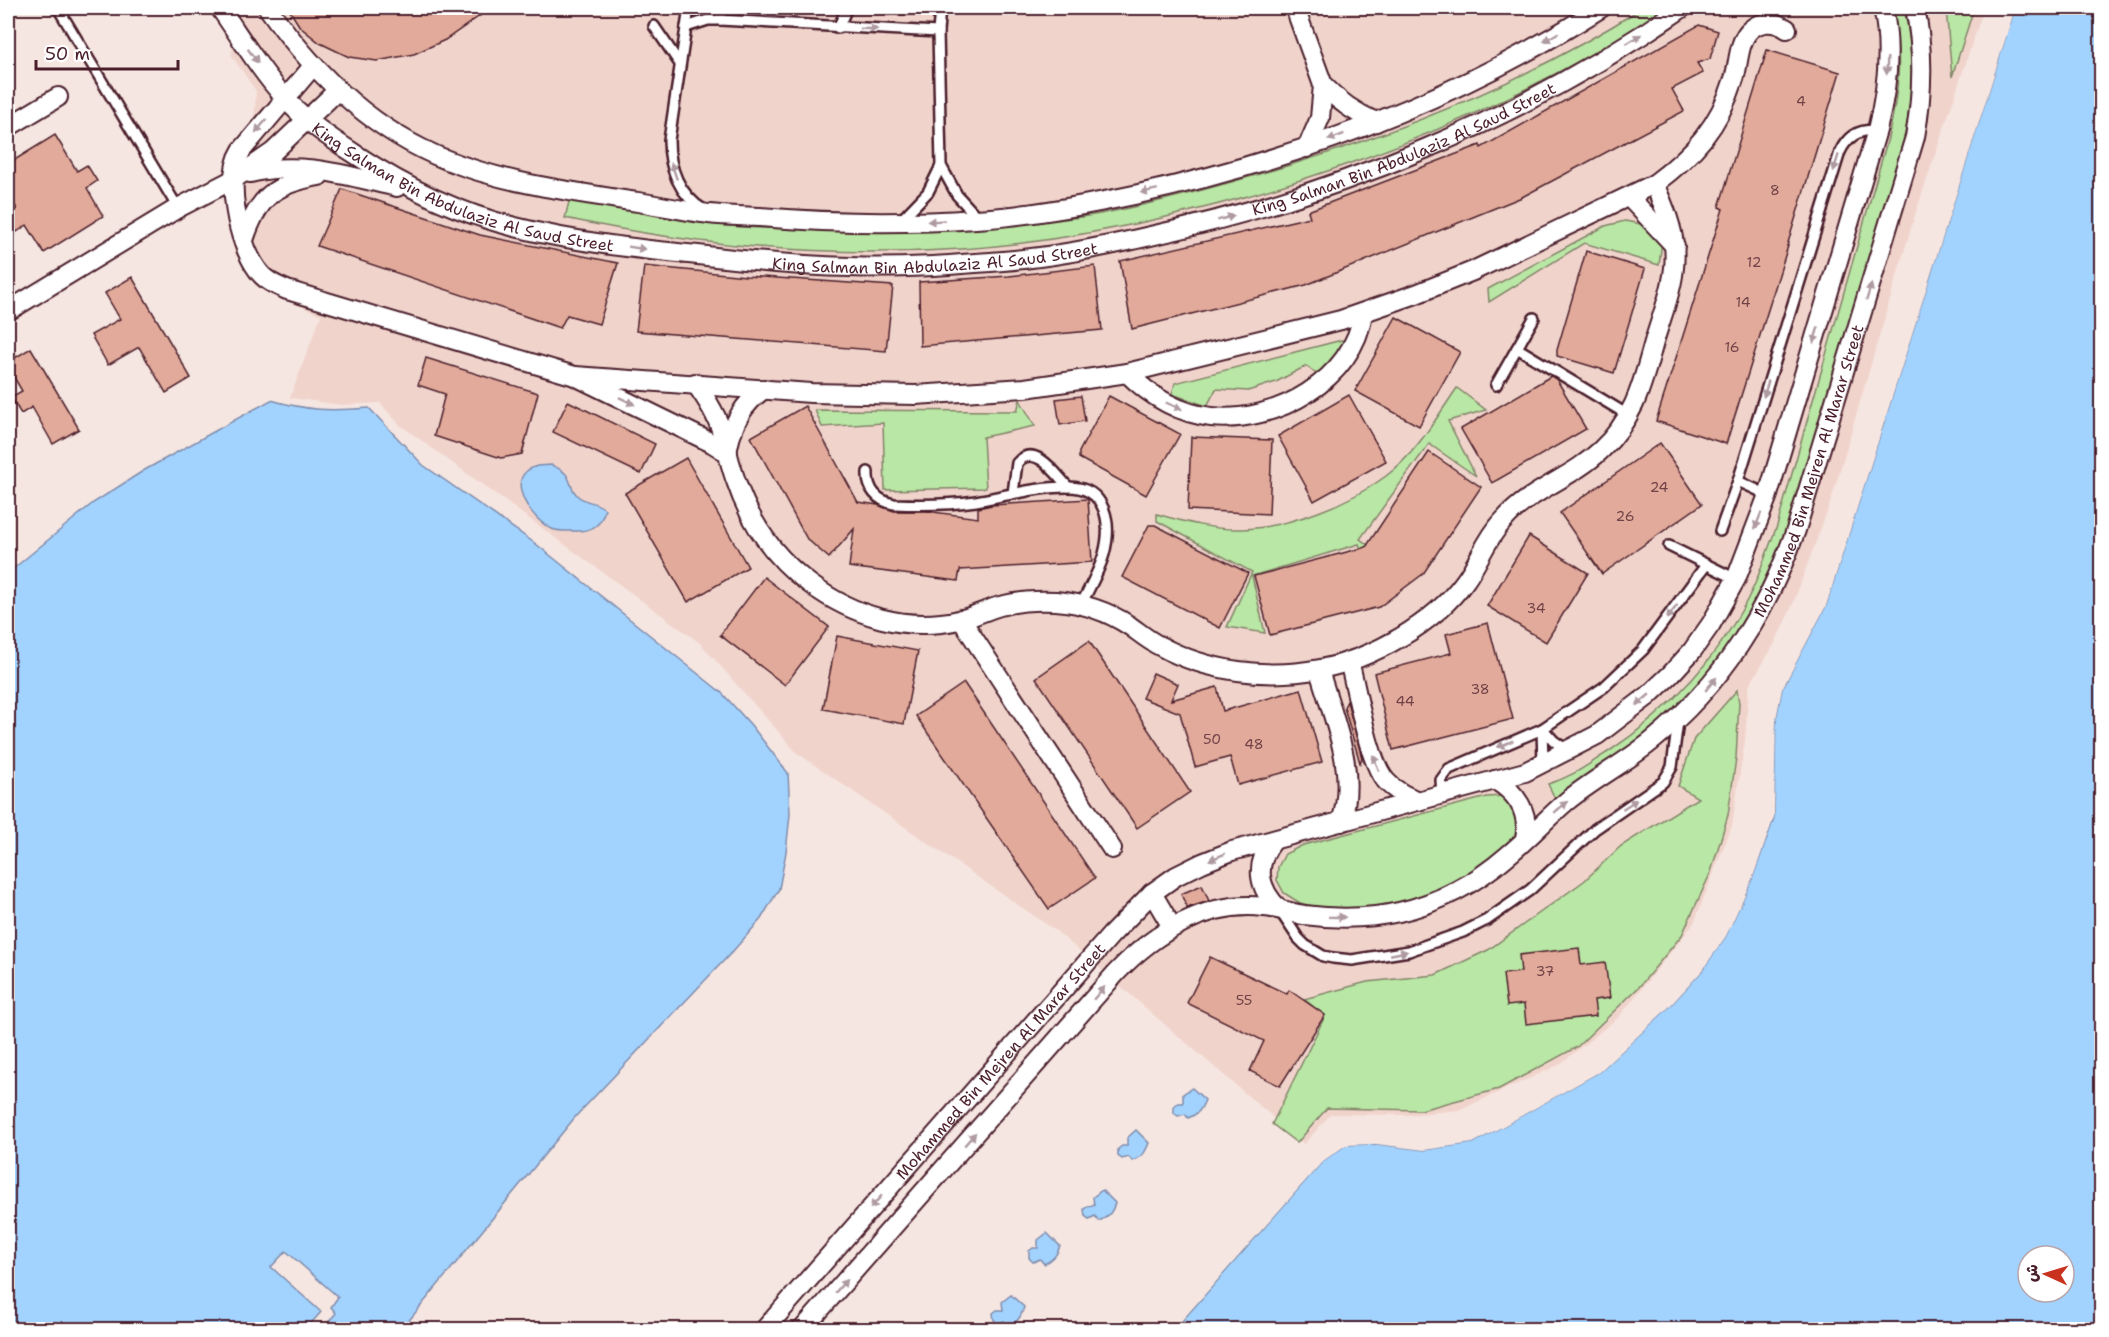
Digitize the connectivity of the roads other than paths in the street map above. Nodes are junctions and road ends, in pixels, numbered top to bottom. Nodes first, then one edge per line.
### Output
1 (58, 8) edge
2 (220, 8) edge
3 (268, 8) edge
4 (689, 8) edge
5 (721, 8) edge
6 (847, 8) edge
7 (889, 8) edge
8 (940, 8) edge
9 (1295, 8) edge
10 (1601, 8) edge
11 (1682, 8) edge
12 (1915, 8) edge
13 (1883, 9) edge
14 (720, 20) junction
15 (654, 26) dead end
16 (686, 27) junction
17 (838, 27) junction
18 (1787, 29) dead end
19 (938, 32) junction
20 (680, 64) junction
21 (313, 66) junction
22 (1323, 85) junction
23 (338, 90) junction
24 (58, 97) dead end
25 (285, 99) junction
26 (307, 120) junction
27 (1376, 122) junction
28 (8, 127) edge
29 (1877, 130) junction
30 (1307, 148) junction
31 (941, 166) junction
32 (336, 173) junction
33 (234, 179) junction
34 (1654, 184) junction
35 (419, 191) junction
36 (1629, 197) junction
37 (178, 208) junction
38 (711, 214) junction
39 (979, 219) junction
40 (898, 223) junction
41 (244, 240) junction
42 (1674, 246) junction
43 (9, 306) edge
44 (1364, 313) junction
45 (1534, 318) dead end
46 (1518, 348) junction
47 (1127, 373) junction
48 (575, 376) junction
49 (695, 383) junction
50 (1496, 385) dead end
51 (764, 389) junction
52 (1628, 415) junction
53 (728, 453) junction
54 (868, 472) dead end
55 (1738, 481) junction
56 (1068, 487) junction
57 (1014, 494) junction
58 (1768, 495) junction
59 (1720, 531) dead end
60 (1669, 546) dead end
61 (1707, 565) junction
62 (1736, 579) junction
63 (1082, 605) junction
64 (962, 619) junction
65 (1349, 661) junction
66 (1319, 670) junction
67 (1678, 718) junction
68 (1542, 729) junction
69 (1568, 751) junction
70 (1543, 763) junction
71 (1495, 780) junction
72 (1442, 794) junction
73 (1418, 801) junction
74 (1341, 822) junction
75 (1525, 839) junction
76 (1273, 840) junction
77 (1112, 849) dead end
78 (1152, 893) junction
79 (1279, 909) junction
80 (1172, 927) junction
81 (764, 1329) edge
82 (802, 1329) edge

1 - 37 lane
2 -> 25 street, King Salman Bin Abdulaziz Al Saud Street
3 - 21 street, King Salman Bin Abdulaziz Al Saud Street
4 - 16 lane
5 - 14 lane
6 - 17 lane
7 - 8 lane
8 - 19 lane
9 - 22 street
10 -> 27 street, King Salman Bin Abdulaziz Al Saud Street
35 -> 11 street, King Salman Bin Abdulaziz Al Saud Street
67 -> 12 street, Mohammed Bin Mejren Al Marar Street
13 -> 29 street, Mohammed Bin Mejren Al Marar Street
14 - 16 lane
14 - 17 lane
15 - 20 lane
16 - 20 lane
17 -> 19 lane
18 - 34 street
19 - 31 lane
38 -> 20 lane
21 - 23 street, King Salman Bin Abdulaziz Al Saud Street
21 - 25 street
22 - 27 street
22 - 30 street
23 - 26 street
23 - 38 street, King Salman Bin Abdulaziz Al Saud Street
24 - 28 street
25 - 26 street, King Salman Bin Abdulaziz Al Saud Street
25 -> 33 street
26 - 33 street
26 - 35 street, King Salman Bin Abdulaziz Al Saud Street
27 -> 30 street, King Salman Bin Abdulaziz Al Saud Street
29 -> 55 lane
29 -> 58 street, Mohammed Bin Mejren Al Marar Street
30 -> 39 street, King Salman Bin Abdulaziz Al Saud Street
31 - 39 lane
31 - 40 lane
32 - 33 street
32 - 35 street
32 - 41 street
33 - 37 street
33 - 41 street
34 - 36 street
34 - 42 street
36 - 42 street
36 - 44 street
37 - 43 street
38 - 40 street, King Salman Bin Abdulaziz Al Saud Street
39 -> 40 street, King Salman Bin Abdulaziz Al Saud Street
41 - 48 street
42 - 52 street
44 - 47 street
47 -> 44 street
45 - 46 lane
46 - 50 lane
46 - 52 lane
47 - 51 street
48 - 49 street
48 -> 53 street
49 - 51 street
49 - 53 street
51 - 53 street
52 - 65 street
53 - 64 street
54 - 57 lane
55 - 58 lane
55 - 59 lane
56 - 57 lane
56 - 57 lane
56 - 63 lane
58 -> 62 street, Mohammed Bin Mejren Al Marar Street
60 - 61 lane
61 - 62 lane
61 -> 68 lane
62 -> 69 street, Mohammed Bin Mejren Al Marar Street
63 - 64 street
63 - 66 street
64 - 77 street
65 - 66 street
73 -> 65 street
66 - 74 street
75 -> 67 street, Mohammed Bin Mejren Al Marar Street
79 -> 67 lane
68 - 69 lane
68 - 70 lane
68 -> 72 lane
69 - 70 street, Mohammed Bin Mejren Al Marar Street
70 - 71 street, Mohammed Bin Mejren Al Marar Street
71 - 72 street, Mohammed Bin Mejren Al Marar Street
71 - 75 street
72 - 73 street, Mohammed Bin Mejren Al Marar Street
73 - 74 street, Mohammed Bin Mejren Al Marar Street
74 - 76 street, Mohammed Bin Mejren Al Marar Street
79 -> 75 street, Mohammed Bin Mejren Al Marar Street
76 -> 78 street, Mohammed Bin Mejren Al Marar Street
76 - 79 street
78 - 80 street
78 -> 81 street, Mohammed Bin Mejren Al Marar Street
79 - 80 street, Mohammed Bin Mejren Al Marar Street
82 -> 80 street, Mohammed Bin Mejren Al Marar Street

